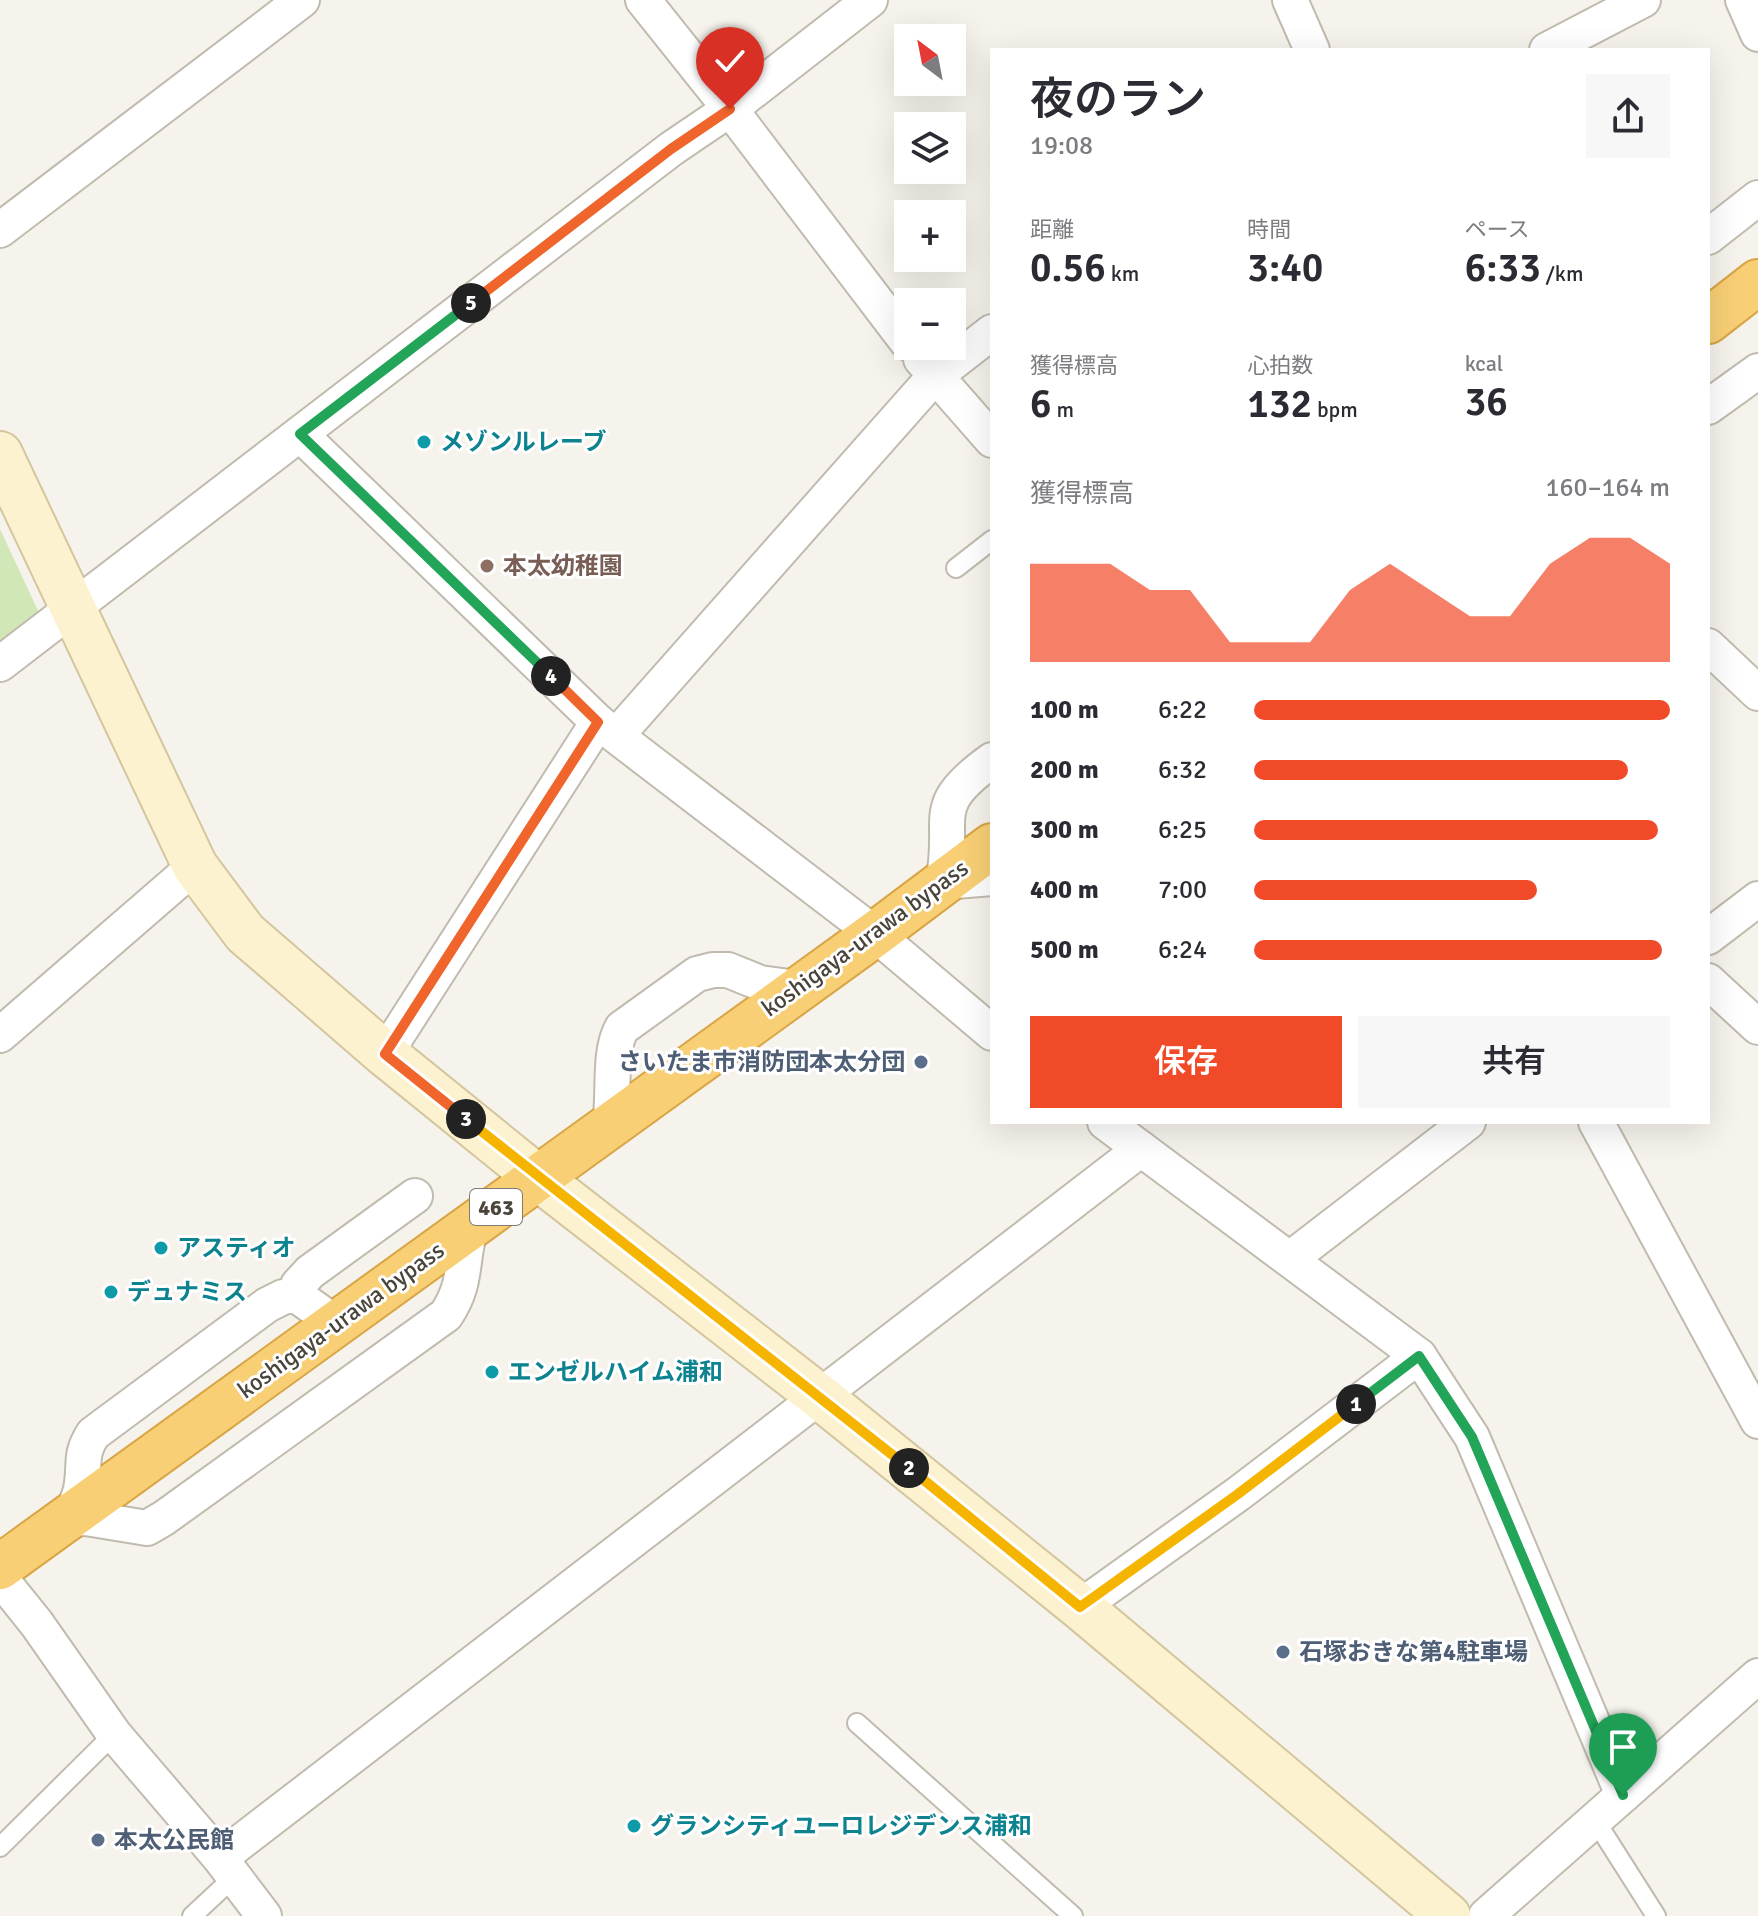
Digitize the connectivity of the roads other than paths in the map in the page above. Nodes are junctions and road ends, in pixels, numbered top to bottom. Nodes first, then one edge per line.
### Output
1 (302, 0) edge
2 (643, 0) edge
3 (870, 0) edge
4 (1290, 0) edge
5 (1643, 0) edge
6 (1743, 0) edge
7 (1758, 34) edge
8 (1311, 48) edge
9 (1551, 48) edge
10 (730, 109) junction
11 (1758, 198) edge
12 (0, 230) edge
13 (1710, 235) edge
14 (1758, 282) edge
15 (1710, 319) edge
16 (894, 324) edge
17 (990, 334) edge
18 (921, 360) edge
19 (1758, 371) edge
20 (934, 377) junction
21 (1710, 406) edge
22 (300, 434) junction
23 (990, 438) edge
24 (0, 454) edge
25 (990, 542) edge
26 (956, 568) dead end
27 (71, 608) junction
28 (1710, 648) edge
29 (0, 664) edge
30 (1758, 693) edge
31 (608, 729) junction
32 (990, 762) edge
33 (990, 847) edge
34 (195, 866) junction
35 (990, 878) edge
36 (943, 882) junction
37 (1758, 899) edge
38 (875, 934) junction
39 (1710, 935) edge
40 (1710, 983) edge
41 (797, 988) junction
42 (1758, 1027) edge
43 (990, 1031) edge
44 (0, 1035) edge
45 (385, 1054) junction
46 (610, 1124) junction
47 (1108, 1124) edge
48 (1465, 1124) edge
49 (1597, 1124) edge
50 (1141, 1149) junction
51 (537, 1177) junction
52 (415, 1196) dead end
53 (471, 1226) junction
54 (1290, 1259) junction
55 (296, 1295) junction
56 (342, 1319) junction
57 (1419, 1356) junction
58 (820, 1397) junction
59 (1758, 1421) edge
60 (68, 1519) junction
61 (0, 1567) edge
62 (0, 1578) edge
63 (1080, 1607) junction
64 (1758, 1676) edge
65 (857, 1723) dead end
66 (114, 1734) junction
67 (1623, 1795) junction
68 (1595, 1820) junction
69 (0, 1847) edge
70 (227, 1868) junction
71 (192, 1916) edge
72 (264, 1916) edge
73 (1073, 1916) edge
74 (1448, 1916) edge
75 (1486, 1916) edge
76 (1656, 1916) edge

1 - 12 street
2 - 10 street
3 - 10 street
4 - 8 street
5 - 9 street
6 - 7 street
10 - 16 street
10 - 22 street
11 - 13 street
14 - 15 highway
17 - 20 street
18 - 20 street
19 - 21 street
20 - 23 street
20 - 31 street
22 - 27 street
22 - 31 street
24 - 27 street
25 - 26 lane
27 - 29 street
27 - 34 street
28 - 30 street
31 - 38 street
31 - 45 street
32 - 36 street
33 - 36 highway, koshigaya-urawa bypass / 463
34 - 44 street
34 - 45 street
35 - 36 street
36 - 38 highway, koshigaya-urawa bypass / 463
37 - 39 street
38 - 41 highway, koshigaya-urawa bypass / 463
38 - 43 street
40 - 42 street
41 - 46 highway, koshigaya-urawa bypass / 463
41 - 46 street
45 - 51 street
46 - 51 highway, koshigaya-urawa bypass / 463
47 - 50 street
48 - 54 street
49 - 59 street
50 - 54 street
50 - 58 street
51 - 53 highway, koshigaya-urawa bypass / 463
51 - 58 street
52 - 55 street
53 - 56 highway, koshigaya-urawa bypass / 463
53 - 60 street
54 - 57 street
55 - 56 street
55 - 60 street
56 - 60 highway, koshigaya-urawa bypass / 463
57 - 63 street
57 - 67 street
58 - 63 street
58 - 70 street
60 - 61 highway, koshigaya-urawa bypass / 463
62 - 66 street
63 - 74 street
64 - 67 street
65 - 73 lane
66 - 69 lane
66 - 70 street
67 - 68 street
68 - 75 street
68 - 76 lane
70 - 71 lane
70 - 72 street

